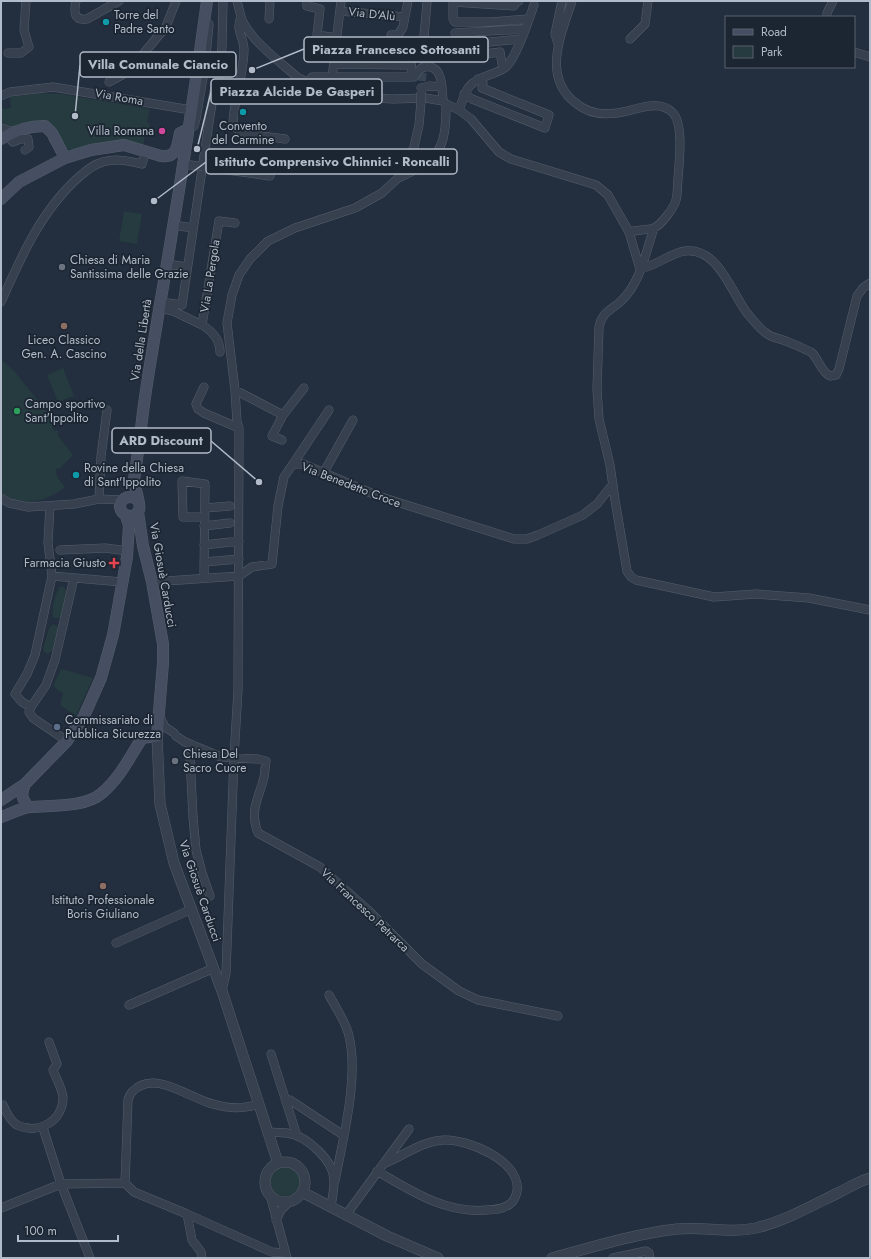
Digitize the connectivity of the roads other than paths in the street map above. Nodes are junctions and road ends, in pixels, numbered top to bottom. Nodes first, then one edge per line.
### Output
1 (26, 1) edge
2 (76, 1) edge
3 (119, 1) edge
4 (170, 1) edge
5 (176, 1) edge
6 (207, 1) edge
7 (223, 1) edge
8 (238, 1) edge
9 (270, 1) edge
10 (307, 1) edge
11 (341, 1) edge
12 (408, 1) edge
13 (453, 1) edge
14 (519, 1) edge
15 (562, 1) edge
16 (572, 1) edge
17 (648, 1) edge
18 (833, 1) edge
19 (427, 2) dead end
20 (534, 5) dead end
21 (340, 11) junction
22 (827, 16) edge
23 (241, 17) junction
24 (405, 18) junction
25 (269, 19) dead end
26 (529, 19) junction
27 (168, 20) junction
28 (525, 29) junction
29 (455, 33) dead end
30 (337, 38) junction
31 (520, 39) junction
32 (630, 39) dead end
33 (558, 44) junction
34 (450, 46) dead end
35 (335, 52) junction
36 (855, 52) edge
37 (8, 53) dead end
38 (141, 56) junction
39 (411, 56) junction
40 (460, 57) dead end
41 (870, 57) edge
42 (334, 64) junction
43 (100, 68) dead end
44 (503, 69) junction
45 (411, 77) junction
46 (321, 78) junction
47 (332, 78) junction
48 (478, 79) junction
49 (109, 82) dead end
50 (442, 87) junction
51 (464, 94) junction
52 (1, 96) edge
53 (444, 103) junction
54 (191, 110) junction
55 (459, 110) junction
56 (190, 127) junction
57 (208, 129) junction
58 (6, 133) edge
59 (285, 139) dead end
60 (24, 150) dead end
61 (146, 151) junction
62 (221, 155) dead end
63 (65, 158) junction
64 (408, 162) junction
65 (183, 164) junction
66 (271, 164) junction
67 (422, 166) junction
68 (204, 167) junction
69 (302, 167) dead end
70 (398, 178) junction
71 (1, 199) edge
72 (235, 223) dead end
73 (173, 225) junction
74 (193, 228) junction
75 (654, 228) junction
76 (630, 232) junction
77 (167, 264) junction
78 (187, 267) junction
79 (640, 269) junction
80 (870, 283) edge
81 (1, 302) edge
82 (160, 305) junction
83 (202, 325) junction
84 (220, 352) dead end
85 (204, 387) dead end
86 (304, 388) dead end
87 (235, 390) junction
88 (107, 410) dead end
89 (329, 410) dead end
90 (283, 415) junction
91 (353, 420) dead end
92 (239, 428) junction
93 (282, 440) dead end
94 (293, 464) junction
95 (324, 472) junction
96 (613, 484) junction
97 (1, 498) edge
98 (102, 499) junction
99 (127, 504) junction
100 (50, 506) junction
101 (230, 506) dead end
102 (205, 513) junction
103 (230, 523) dead end
104 (204, 526) junction
105 (239, 541) junction
106 (204, 545) junction
107 (60, 550) dead end
108 (128, 551) junction
109 (239, 559) junction
110 (204, 562) junction
111 (52, 576) junction
112 (239, 576) junction
113 (74, 578) junction
114 (204, 578) junction
115 (122, 582) junction
116 (152, 582) junction
117 (870, 610) edge
118 (31, 707) junction
119 (158, 714) junction
120 (157, 736) junction
121 (176, 736) junction
122 (142, 738) junction
123 (67, 741) junction
124 (193, 745) junction
125 (234, 757) junction
126 (25, 784) junction
127 (1, 800) edge
128 (29, 807) junction
129 (1, 817) edge
130 (210, 896) dead end
131 (192, 909) junction
132 (116, 944) dead end
133 (214, 968) junction
134 (222, 991) junction
135 (329, 995) dead end
136 (129, 1006) dead end
137 (558, 1016) dead end
138 (49, 1042) dead end
139 (271, 1054) dead end
140 (286, 1102) junction
141 (260, 1104) junction
142 (3, 1105) dead end
143 (43, 1128) junction
144 (409, 1129) dead end
145 (268, 1132) junction
146 (343, 1135) junction
147 (297, 1136) junction
148 (278, 1163) junction
149 (383, 1164) junction
150 (377, 1171) junction
151 (870, 1178) edge
152 (335, 1181) junction
153 (125, 1183) junction
154 (61, 1184) junction
155 (302, 1192) junction
156 (270, 1195) junction
157 (290, 1201) junction
158 (331, 1207) junction
159 (1, 1208) edge
160 (187, 1214) junction
161 (346, 1215) junction
162 (276, 1220) junction
163 (286, 1255) edge
164 (90, 1258) edge
165 (202, 1258) edge
166 (438, 1258) edge
167 (552, 1258) edge
168 (613, 1258) edge
169 (650, 1258) edge

1 - 37 street
2 - 3 street
4 - 27 street
5 - 27 street
6 - 54 main road, Via della Libertà
6 - 56 street
7 - 57 street
8 - 23 street
9 - 25 street
10 - 30 street
11 - 21 street
12 - 24 street
13 - 14 street
13 - 26 street
15 - 33 street
16 - 33 street
17 - 32 street
18 - 22 street
19 - 39 street
20 - 26 street
21 - 24 street, Via D'Alù
21 - 30 street
23 - 46 street
23 - 59 street
24 - 35 street
26 - 28 street
27 - 38 street
28 - 29 street
28 - 31 street
30 - 35 street
31 - 34 street
31 - 44 street
33 - 75 street
35 - 42 street
36 - 41 street
38 - 43 street
38 - 49 street
39 - 42 street
39 - 45 street
40 - 44 street
42 - 47 street
44 - 48 street
45 - 47 street
45 - 50 street
46 - 47 street
46 - 53 street
48 - 51 street
48 - 51 street
50 - 53 street
50 - 64 street, bridge
51 - 55 street
52 - 54 street, Via Roma
53 - 55 street
53 - 67 street
54 - 56 main road, Via della Libertà
55 - 76 street
56 - 57 street
56 - 61 main road
56 - 65 main road, Via della Libertà
57 - 68 street
58 - 60 street
58 - 63 main road
61 - 63 main road
61 - 81 street
62 - 66 street
63 - 71 main road
64 - 67 street
64 - 70 street
65 - 68 street
65 - 73 main road, Via della Libertà
66 - 68 street
66 - 69 street
67 - 70 street
68 - 74 street
70 - 87 street
72 - 83 street, Via La Pergola
73 - 74 street
73 - 77 main road, Via della Libertà
74 - 78 street
75 - 76 street
75 - 79 street
76 - 79 street
77 - 78 street
77 - 82 main road, Via della Libertà
78 - 82 street
79 - 80 street
79 - 96 street
82 - 83 street, Via La Pergola
82 - 99 main road, Via della Libertà
83 - 84 street
85 - 92 street
86 - 90 street
87 - 90 street
87 - 92 street
88 - 98 street
89 - 94 street
90 - 93 street
91 - 95 street
92 - 105 street
94 - 95 street, Via Benedetto Croce
94 - 112 street, Via Benedetto Croce
95 - 96 street, Via Benedetto Croce
96 - 117 street
97 - 100 street
98 - 99 street
98 - 100 street
99 - 108 main road, Via della Libertà
99 - 116 main road, Via Giosuè Carducci
100 - 111 street
101 - 102 street
102 - 102 street
102 - 104 street
103 - 104 street
104 - 106 street
105 - 106 street
105 - 109 street
106 - 110 street
107 - 108 street
108 - 115 main road, Via della Libertà
109 - 110 street
109 - 112 street
110 - 114 street
111 - 113 street
111 - 118 street
112 - 114 street, Via Benedetto Croce
112 - 125 street
113 - 115 street
113 - 118 street
114 - 116 street, Via Benedetto Croce
115 - 123 main road, Via della Libertà
116 - 119 main road, Via Giosuè Carducci
118 - 123 street
119 - 120 main road, Via Giosuè Carducci
119 - 121 street
119 - 122 main road
120 - 121 street, Via Francesco Petrarca
120 - 122 main road
120 - 131 street, Via Giosuè Carducci
121 - 124 street, Via Francesco Petrarca
122 - 128 main road
123 - 126 main road, Via della Libertà
124 - 125 street, Via Francesco Petrarca
124 - 130 street
125 - 134 street
125 - 137 street, Via Francesco Petrarca
126 - 127 main road, Via della Libertà
126 - 128 main road
128 - 129 main road
131 - 132 street
131 - 133 street, Via Giosuè Carducci
133 - 134 street, Via Giosuè Carducci
133 - 136 street
134 - 141 street, Via Giosuè Carducci
135 - 146 street
138 - 143 street
139 - 140 street
140 - 146 street
140 - 147 street
141 - 145 street
141 - 153 street
142 - 143 street
143 - 154 street
144 - 149 street
145 - 147 street
145 - 148 street
146 - 152 street
147 - 152 street
148 - 155 street
148 - 156 street
149 - 150 street
149 - 150 street
150 - 161 street
151 - 167 street
152 - 158 street
153 - 154 street
153 - 160 street
154 - 159 street
154 - 164 street
155 - 157 street
155 - 158 street
156 - 157 street
156 - 162 street
157 - 162 street
158 - 161 street
160 - 163 street
160 - 165 street
161 - 166 street
162 - 163 street
168 - 169 street

